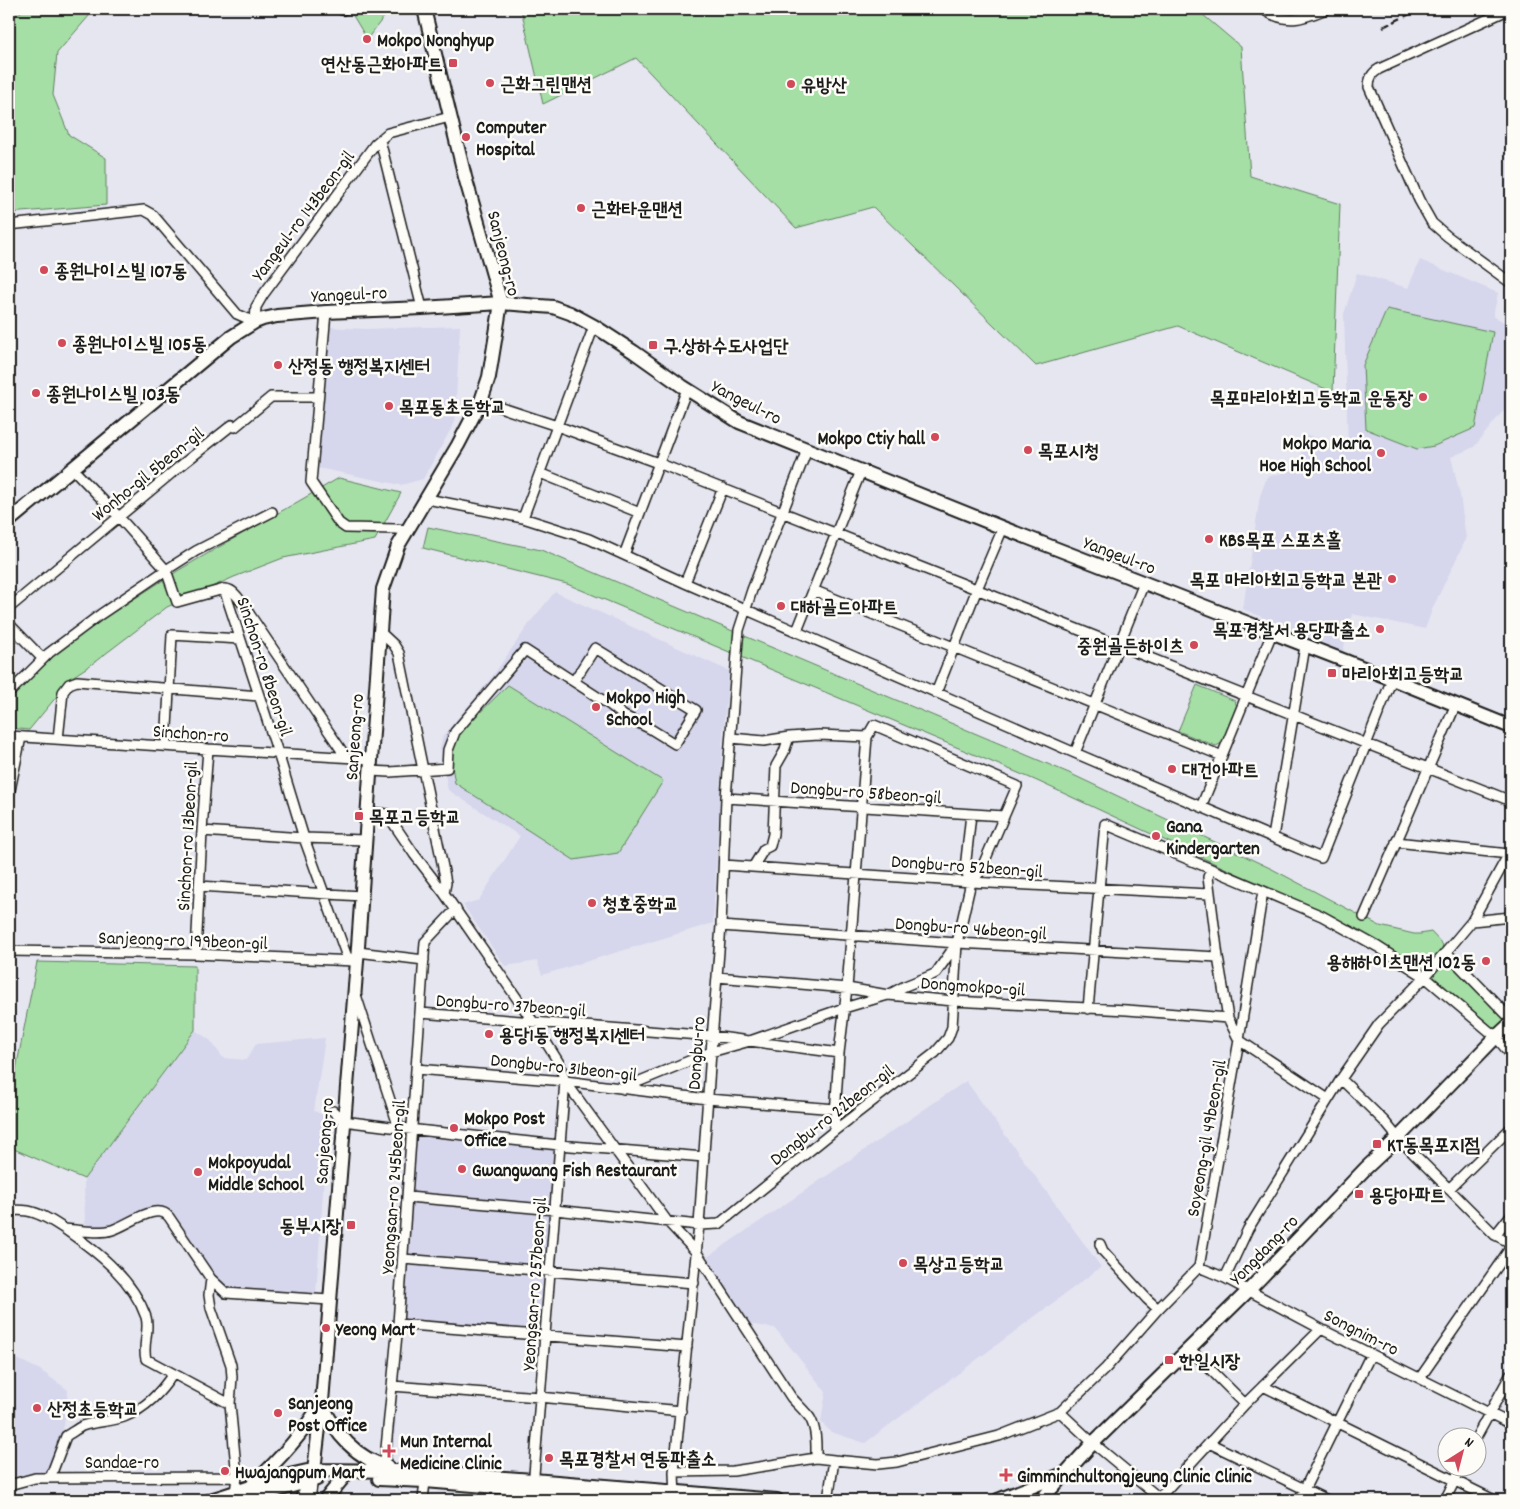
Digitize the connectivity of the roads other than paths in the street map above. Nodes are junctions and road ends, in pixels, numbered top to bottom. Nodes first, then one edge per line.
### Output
1 (424, 9) edge
2 (1263, 9) edge
3 (1326, 9) edge
4 (1510, 9) edge
5 (450, 117) junction
6 (380, 140) junction
7 (9, 225) edge
8 (1511, 283) edge
9 (501, 303) junction
10 (422, 308) junction
11 (326, 312) junction
12 (255, 322) junction
13 (594, 326) junction
14 (687, 389) junction
15 (318, 398) junction
16 (481, 402) junction
17 (557, 426) junction
18 (807, 450) junction
19 (658, 463) junction
20 (72, 468) junction
21 (860, 471) junction
22 (540, 473) junction
23 (723, 488) junction
24 (426, 499) junction
25 (272, 512) dead end
26 (781, 512) junction
27 (640, 513) junction
28 (118, 517) junction
29 (523, 518) junction
30 (9, 521) edge
31 (1003, 528) junction
32 (407, 530) junction
33 (836, 533) junction
34 (624, 555) junction
35 (166, 570) junction
36 (686, 583) junction
37 (1144, 583) junction
38 (224, 589) junction
39 (978, 589) junction
40 (813, 590) junction
41 (9, 608) edge
42 (745, 609) junction
43 (9, 624) edge
44 (379, 631) junction
45 (797, 631) junction
46 (1272, 633) junction
47 (240, 639) junction
48 (1118, 645) junction
49 (1305, 646) junction
50 (955, 647) junction
51 (43, 659) junction
52 (1392, 679) junction
53 (574, 681) junction
54 (169, 688) junction
55 (9, 693) edge
56 (936, 693) junction
57 (259, 696) junction
58 (1246, 696) junction
59 (1094, 704) junction
60 (1456, 704) junction
61 (1294, 715) junction
62 (1511, 727) edge
63 (9, 736) edge
64 (21, 736) junction
65 (789, 737) junction
66 (867, 737) junction
67 (58, 738) junction
68 (731, 738) junction
69 (1366, 743) junction
70 (166, 746) junction
71 (208, 749) junction
72 (278, 753) junction
73 (1075, 753) junction
74 (1222, 756) junction
75 (346, 757) junction
76 (370, 765) junction
77 (1428, 768) junction
78 (423, 770) junction
79 (9, 795) edge
80 (726, 798) junction
81 (774, 801) junction
82 (1511, 801) edge
83 (862, 806) junction
84 (1201, 807) junction
85 (367, 812) junction
86 (971, 814) junction
87 (1004, 816) junction
88 (202, 831) junction
89 (1272, 837) junction
90 (304, 838) junction
91 (365, 840) junction
92 (1396, 842) junction
93 (1510, 852) edge
94 (724, 866) junction
95 (753, 867) junction
96 (1211, 869) junction
97 (857, 874) junction
98 (971, 882) junction
99 (199, 886) junction
100 (1100, 889) junction
101 (1263, 891) junction
102 (444, 893) junction
103 (323, 894) junction
104 (1209, 894) junction
105 (361, 896) junction
106 (456, 909) junction
107 (1364, 917) dead end
108 (1511, 917) edge
109 (1472, 921) junction
110 (721, 926) junction
111 (852, 935) junction
112 (957, 943) junction
113 (9, 951) edge
114 (1094, 951) junction
115 (1446, 952) junction
116 (196, 954) junction
117 (357, 957) junction
118 (1218, 957) junction
119 (424, 960) junction
120 (717, 977) junction
121 (1425, 977) junction
122 (848, 988) junction
123 (355, 989) junction
124 (888, 996) junction
125 (954, 1001) junction
126 (844, 1008) junction
127 (1088, 1009) junction
128 (420, 1013) junction
129 (1228, 1018) junction
130 (1511, 1019) edge
131 (534, 1023) junction
132 (1511, 1023) edge
133 (712, 1036) junction
134 (1496, 1037) junction
135 (1239, 1040) junction
136 (750, 1041) junction
137 (711, 1052) junction
138 (839, 1053) junction
139 (1511, 1055) edge
140 (416, 1069) junction
141 (1341, 1079) junction
142 (565, 1081) junction
143 (623, 1089) junction
144 (708, 1099) junction
145 (1328, 1099) junction
146 (836, 1109) junction
147 (333, 1111) dead end
148 (343, 1121) junction
149 (398, 1128) junction
150 (1511, 1128) edge
151 (413, 1129) junction
152 (834, 1131) junction
153 (1398, 1138) junction
154 (559, 1145) junction
155 (616, 1150) junction
156 (704, 1157) junction
157 (1449, 1189) junction
158 (408, 1197) junction
159 (555, 1210) junction
160 (9, 1211) edge
161 (1511, 1215) edge
162 (667, 1221) junction
163 (699, 1225) junction
164 (64, 1229) junction
165 (1495, 1235) junction
166 (1511, 1243) edge
167 (1100, 1244) dead end
168 (1511, 1247) edge
169 (697, 1253) junction
170 (403, 1259) junction
171 (1199, 1267) junction
172 (550, 1270) junction
173 (1225, 1278) junction
174 (211, 1279) junction
175 (694, 1283) junction
176 (1248, 1291) junction
177 (329, 1300) junction
178 (1158, 1309) junction
179 (398, 1324) junction
180 (1321, 1329) junction
181 (545, 1336) junction
182 (687, 1347) junction
183 (1190, 1349) junction
184 (1371, 1354) junction
185 (173, 1374) junction
186 (1511, 1374) edge
187 (1420, 1378) junction
188 (392, 1386) junction
189 (1263, 1386) junction
190 (540, 1397) junction
191 (322, 1402) junction
192 (230, 1404) junction
193 (1245, 1404) junction
194 (681, 1411) junction
195 (1060, 1412) junction
196 (1489, 1412) junction
197 (1337, 1422) junction
198 (1511, 1424) edge
199 (1482, 1426) edge
200 (1093, 1443) junction
201 (1209, 1443) junction
202 (816, 1458) junction
203 (834, 1460) junction
204 (383, 1472) junction
205 (674, 1472) junction
206 (1066, 1473) junction
207 (314, 1475) junction
208 (1457, 1476) edge
209 (237, 1477) junction
210 (344, 1477) junction
211 (50, 1478) junction
212 (425, 1481) junction
213 (1455, 1481) junction
214 (9, 1485) edge
215 (249, 1487) junction
216 (1304, 1489) junction
217 (532, 1490) edge
218 (239, 1496) edge
219 (674, 1496) edge
220 (1047, 1497) edge
221 (1160, 1499) edge
222 (210, 1500) edge
223 (301, 1500) edge
224 (310, 1500) edge
225 (325, 1500) edge
226 (423, 1500) edge
227 (660, 1500) edge
228 (777, 1500) edge
229 (828, 1500) edge
230 (998, 1500) edge
231 (1299, 1500) edge
232 (1327, 1500) edge
233 (1445, 1500) edge
234 (1494, 1500) edge

1 - 5 street, Sanjeong-ro
2 - 3 street
4 - 8 street
5 - 6 street, Yangeul-ro 143beon-gil
5 - 9 street, Sanjeong-ro
6 - 10 street
6 - 12 street, Yangeul-ro 143beon-gil
7 - 12 street
9 - 10 street, Yangeul-ro
9 - 13 street, Yangeul-ro
9 - 16 street, Sanjeong-ro
10 - 11 street, Yangeul-ro
11 - 12 street, Yangeul-ro
11 - 15 street
12 - 20 street, Yangeul-ro
13 - 14 street, Yangeul-ro
13 - 17 street
14 - 18 street, Yangeul-ro
14 - 19 street
15 - 28 street, Wonho-gil 5beon-gil
15 - 32 street
16 - 17 street
16 - 24 street, Sanjeong-ro
17 - 19 street
17 - 22 street
18 - 21 street, Yangeul-ro
18 - 26 street, Dongbu-ro
19 - 23 street
19 - 27 street
20 - 28 street
20 - 30 street, Yangeul-ro
21 - 31 street, Yangeul-ro
21 - 33 street
22 - 27 street
22 - 29 street
23 - 26 street
23 - 36 street
24 - 29 street
24 - 32 street, Sanjeong-ro
25 - 35 street
26 - 33 street
26 - 42 street, Dongbu-ro
27 - 34 street
28 - 35 street
28 - 41 street, Wonho-gil 5beon-gil
29 - 34 street
31 - 37 street, Yangeul-ro
31 - 39 street
32 - 44 street, Sanjeong-ro
33 - 39 street
33 - 40 street
34 - 36 street
35 - 38 street
35 - 51 street
36 - 42 street
37 - 46 street, Yangeul-ro
37 - 48 street
38 - 47 street, Sinchon-ro 8beon-gil
38 - 75 street
39 - 48 street
39 - 50 street
40 - 45 street
40 - 50 street
42 - 45 street
42 - 68 street, Dongbu-ro
43 - 51 street
44 - 76 street, Sanjeong-ro
44 - 78 street
45 - 56 street
46 - 49 street, Yangeul-ro
46 - 58 street
47 - 54 street
47 - 57 street, Sinchon-ro 8beon-gil
48 - 58 street
48 - 59 street
49 - 52 street, Yangeul-ro
49 - 61 street
50 - 56 street
50 - 59 street
51 - 55 street
52 - 60 street, Yangeul-ro
52 - 69 street
53 - 53 street
53 - 78 street, Sinchon-ro
54 - 57 street
54 - 67 street
54 - 70 street
56 - 73 street
57 - 72 street, Sinchon-ro 8beon-gil
58 - 61 street
58 - 74 street
59 - 73 street
59 - 74 street
60 - 62 street, Yangeul-ro
60 - 77 street
61 - 69 street
61 - 89 street
63 - 64 street, Sinchon-ro
64 - 67 street, Sinchon-ro
64 - 79 street
65 - 66 street
65 - 68 street
65 - 81 street
66 - 83 street
66 - 87 street
67 - 70 street, Sinchon-ro
68 - 80 street, Dongbu-ro
69 - 77 street
69 - 89 street
70 - 71 street, Sinchon-ro
71 - 72 street, Sinchon-ro
71 - 88 street, Sinchon-ro 13beon-gil
72 - 75 street, Sinchon-ro
72 - 90 street, Sinchon-ro 8beon-gil
73 - 84 street
74 - 84 street
75 - 76 street, Sinchon-ro
76 - 78 street, Sinchon-ro
76 - 85 street, Sanjeong-ro
77 - 82 street
77 - 92 street
78 - 102 street
80 - 81 street, Dongbu-ro 58beon-gil
80 - 94 street, Dongbu-ro
81 - 83 street, Dongbu-ro 58beon-gil
81 - 95 street
83 - 86 street, Dongbu-ro 58beon-gil
83 - 97 street
84 - 89 street
85 - 91 street, Sanjeong-ro
85 - 102 street
86 - 87 street, Dongbu-ro 58beon-gil
86 - 98 street
87 - 98 street
88 - 90 street
88 - 99 street, Sinchon-ro 13beon-gil
90 - 91 street
90 - 103 street, Sinchon-ro 8beon-gil
91 - 105 street, Sanjeong-ro
92 - 93 street
92 - 107 street
93 - 109 street
94 - 95 street, Dongbu-ro 52beon-gil
94 - 110 street, Dongbu-ro
95 - 97 street, Dongbu-ro 52beon-gil
96 - 100 street
96 - 101 street
96 - 104 street, Soyeong-gil 49beon-gil
97 - 98 street, Dongbu-ro 52beon-gil
97 - 111 street
98 - 100 street, Dongbu-ro 52beon-gil
98 - 112 street
99 - 103 street
99 - 116 street, Sinchon-ro 13beon-gil
100 - 104 street, Dongbu-ro 52beon-gil
100 - 114 street
101 - 121 street
101 - 135 street
102 - 106 street
103 - 105 street
103 - 117 street, Sinchon-ro 8beon-gil
104 - 118 street, Soyeong-gil 49beon-gil
105 - 117 street, Sanjeong-ro
106 - 119 street, Yeongsan-ro 245beon-gil
106 - 131 street
108 - 109 street
109 - 115 street
110 - 111 street, Dongbu-ro 46beon-gil
110 - 120 street, Dongbu-ro
111 - 112 street, Dongbu-ro 46beon-gil
111 - 122 street
112 - 114 street, Dongbu-ro 46beon-gil
112 - 124 street
112 - 125 street, Dongbu-ro 22beon-gil
113 - 116 street, Sanjeong-ro 199beon-gil
114 - 118 street, Dongbu-ro 46beon-gil
114 - 127 street
115 - 121 street
115 - 130 street
116 - 117 street, Sanjeong-ro 199beon-gil
117 - 119 street, Sanjeong-ro 199beon-gil
117 - 123 street, Sanjeong-ro
118 - 129 street, Soyeong-gil 49beon-gil
119 - 128 street, Yeongsan-ro 245beon-gil
120 - 122 street, Dongmokpo-gil
120 - 133 street, Dongbu-ro
121 - 134 street
121 - 141 street
122 - 124 street, Dongmokpo-gil
122 - 126 street
123 - 148 street, Sanjeong-ro
123 - 149 street
124 - 125 street, Dongmokpo-gil
124 - 126 street
125 - 127 street, Dongmokpo-gil
125 - 152 street, Dongbu-ro 22beon-gil
126 - 136 street
126 - 138 street
127 - 129 street, Dongmokpo-gil
128 - 131 street, Dongbu-ro 37beon-gil
128 - 140 street, Yeongsan-ro 245beon-gil
129 - 135 street, Soyeong-gil 49beon-gil
131 - 133 street, Dongbu-ro 37beon-gil
131 - 142 street
132 - 134 street, Yongdang-ro
133 - 136 street, Dongbu-ro 37beon-gil
133 - 137 street, Dongbu-ro
134 - 139 street
134 - 153 street, Yongdang-ro
135 - 145 street
135 - 171 street, Soyeong-gil 49beon-gil
136 - 137 street
136 - 138 street, Dongbu-ro 37beon-gil
137 - 143 street
137 - 144 street, Dongbu-ro
138 - 146 street
140 - 142 street, Dongbu-ro 31beon-gil
140 - 151 street, Yeongsan-ro 245beon-gil
141 - 145 street
141 - 153 street
142 - 143 street, Dongbu-ro 31beon-gil
142 - 154 street, Yeongsan-ro 257beon-gil
142 - 155 street
143 - 144 street, Dongbu-ro 31beon-gil
144 - 146 street, Dongbu-ro 31beon-gil
144 - 156 street, Dongbu-ro
145 - 173 street
146 - 152 street
147 - 148 street
148 - 149 street
148 - 177 street, Sanjeong-ro
149 - 151 street
150 - 157 street
151 - 154 street
151 - 158 street, Yeongsan-ro 245beon-gil
152 - 163 street, Dongbu-ro 22beon-gil
153 - 157 street
153 - 176 street, Yongdang-ro
154 - 155 street
154 - 159 street, Yeongsan-ro 257beon-gil
155 - 156 street
155 - 162 street
156 - 163 street, Dongbu-ro
157 - 165 street
158 - 159 street, Dongbu-ro 22beon-gil
158 - 170 street, Yeongsan-ro 245beon-gil
159 - 162 street, Dongbu-ro 22beon-gil
159 - 172 street, Yeongsan-ro 257beon-gil
160 - 164 street
161 - 165 street
162 - 163 street, Dongbu-ro 22beon-gil
162 - 169 street
163 - 169 street, Dongbu-ro
164 - 174 street
164 - 185 street
165 - 166 street
167 - 178 street
168 - 187 street
169 - 175 street, Dongbu-ro
169 - 202 street
170 - 172 street
170 - 179 street, Yeongsan-ro 245beon-gil
171 - 173 street, Songnim-ro
171 - 178 street
172 - 175 street
172 - 181 street, Yeongsan-ro 257beon-gil
173 - 176 street, Songnim-ro
174 - 177 street
174 - 192 street
175 - 182 street, Dongbu-ro
176 - 180 street, Songnim-ro
176 - 183 street, Yongdang-ro
177 - 191 street, Sanjeong-ro
178 - 195 street
179 - 181 street
179 - 188 street, Yeongsan-ro 245beon-gil
180 - 184 street, Songnim-ro
180 - 189 street
181 - 182 street
181 - 190 street, Yeongsan-ro 257beon-gil
182 - 194 street, Dongbu-ro
183 - 193 street
183 - 200 street, Yongdang-ro
184 - 187 street, Songnim-ro
184 - 197 street
185 - 192 street
185 - 211 street
186 - 196 street
187 - 196 street, Songnim-ro
188 - 190 street
188 - 204 street, Yeongsan-ro 245beon-gil
189 - 193 street
189 - 197 street
190 - 194 street
190 - 217 street, Yeongsan-ro 257beon-gil
191 - 204 street
191 - 207 street, Sanjeong-ro
191 - 215 street
192 - 209 street
193 - 201 street
194 - 205 street, Dongbu-ro
195 - 200 street
195 - 203 street
196 - 198 street, Songnim-ro
196 - 199 street
197 - 213 street
197 - 216 street
200 - 206 street, Yongdang-ro
200 - 221 street
201 - 216 street
201 - 221 street
202 - 203 street
202 - 205 street
203 - 229 street
204 - 207 street
204 - 210 street
204 - 212 street
204 - 217 street
205 - 219 street, Dongbu-ro
206 - 220 street, Yongdang-ro
206 - 230 street
207 - 210 street
207 - 215 street
207 - 218 street
207 - 223 street, Sanjeong-ro
207 - 224 street
208 - 213 street
209 - 211 street, Sandae-ro
209 - 218 street
210 - 225 street
211 - 214 street, Sandae-ro
212 - 217 street
212 - 226 street
213 - 233 street
213 - 234 street
215 - 218 street
216 - 231 street
216 - 232 street
217 - 219 street
217 - 227 street
218 - 222 street
219 - 228 street

